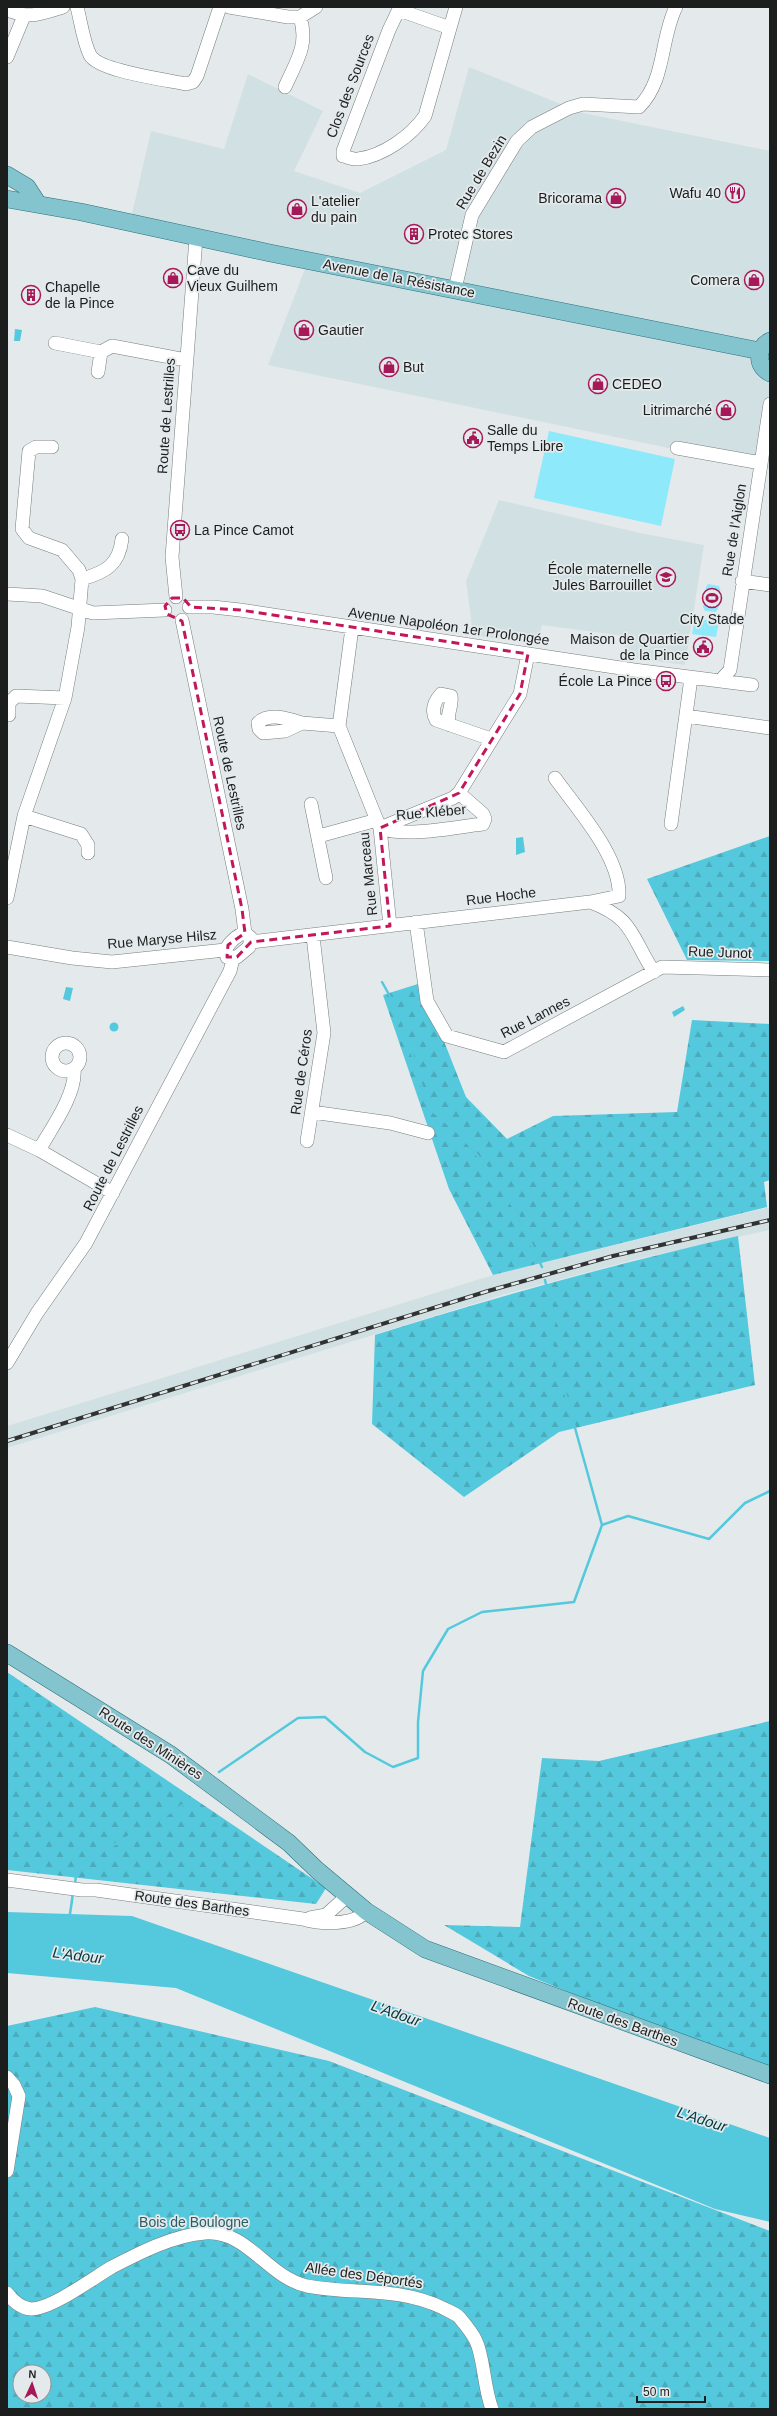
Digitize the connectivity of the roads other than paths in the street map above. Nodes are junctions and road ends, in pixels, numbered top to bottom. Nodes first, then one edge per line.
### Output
1 (63, 7) edge
2 (77, 7) edge
3 (220, 7) edge
4 (229, 7) edge
5 (316, 7) edge
6 (456, 7) edge
7 (676, 7) edge
8 (400, 8) edge
9 (7, 10) edge
10 (24, 16) junction
11 (300, 17) junction
12 (450, 28) junction
13 (7, 57) edge
14 (285, 87) dead end
15 (7, 175) edge
16 (7, 199) edge
17 (38, 204) junction
18 (196, 238) junction
19 (455, 289) junction
20 (55, 343) dead end
21 (765, 346) edge
22 (101, 352) junction
23 (186, 360) junction
24 (98, 372) dead end
25 (770, 373) edge
26 (770, 404) edge
27 (52, 447) dead end
28 (677, 448) dead end
29 (761, 463) junction
30 (122, 539) dead end
31 (82, 580) junction
32 (742, 580) junction
33 (770, 585) edge
34 (7, 594) edge
35 (176, 596) junction
36 (189, 607) junction
37 (80, 610) junction
38 (165, 610) junction
39 (182, 620) junction
40 (352, 628) junction
41 (528, 654) junction
42 (691, 678) junction
43 (720, 681) junction
44 (752, 685) dead end
45 (65, 698) junction
46 (9, 715) dead end
47 (686, 716) junction
48 (302, 723) dead end
49 (450, 725) dead end
50 (339, 726) junction
51 (770, 728) edge
52 (491, 739) junction
53 (555, 778) dead end
54 (459, 793) junction
55 (311, 804) dead end
56 (24, 816) junction
57 (378, 824) junction
58 (671, 824) dead end
59 (319, 836) junction
60 (88, 853) dead end
61 (326, 878) dead end
62 (7, 898) edge
63 (590, 902) junction
64 (416, 922) junction
65 (390, 926) junction
66 (313, 936) junction
67 (248, 938) junction
68 (7, 947) edge
69 (229, 954) junction
70 (669, 966) joint
71 (770, 970) edge
72 (654, 972) junction
73 (74, 1069) dead end
74 (312, 1112) junction
75 (428, 1133) dead end
76 (7, 1135) edge
77 (307, 1141) dead end
78 (39, 1150) junction
79 (113, 1193) junction
80 (7, 1363) edge
81 (7, 1653) edge
82 (289, 1843) junction
83 (7, 1880) edge
84 (347, 1896) junction
85 (368, 1906) junction
86 (303, 1919) junction
87 (475, 1967) junction
88 (770, 2075) edge
89 (7, 2077) edge
90 (7, 2170) edge
91 (7, 2293) edge
92 (492, 2409) edge

1 - 10 street
2 - 3 street
4 - 11 street
5 - 11 street
6 - 12 street, Clos des Sources
7 - 19 street, Rue de Bezin
8 - 12 street, Clos des Sources
8 - 12 street, Clos des Sources
9 - 10 street
10 - 13 street
11 - 14 street
15 - 17 main road
16 - 17 main road, Avenue de la Résistance
17 - 18 main road, Avenue de la Résistance
18 - 19 main road, Avenue de la Résistance
18 - 23 street, Route de Lestrilles
19 - 21 main road, Avenue de la Résistance
20 - 22 street
21 - 25 main road
22 - 23 street
22 - 24 street
23 - 35 street, Route de Lestrilles
26 - 29 street, Rue de l'Aiglon
27 - 31 street
28 - 29 street
29 - 32 street, Rue de l'Aiglon
30 - 31 street
31 - 37 street
32 - 33 street
32 - 43 street, Rue de l'Aiglon
34 - 37 street
35 - 36 street
35 - 38 street
36 - 39 street
36 - 40 street, Avenue Napoléon 1er Prolongée
37 - 38 street
37 - 45 street
38 - 39 street
39 - 67 street, Route de Lestrilles
40 - 41 street, Avenue Napoléon 1er Prolongée
40 - 50 street, Rue Marceau
41 - 42 street, Avenue Napoléon 1er Prolongée
41 - 52 street, Rue Kléber
42 - 43 street, Avenue Napoléon 1er Prolongée
42 - 47 street
43 - 44 street, Avenue Napoléon 1er Prolongée
45 - 46 street
45 - 56 street
47 - 51 street
47 - 58 street
48 - 50 street
49 - 52 street
50 - 57 street, Rue Marceau
52 - 54 street, Rue Kléber
53 - 63 street, Rue Hoche
54 - 57 street, Rue Kléber
54 - 57 street, Rue Kléber
55 - 59 street
56 - 60 street
56 - 62 street
57 - 59 street, Rue Marceau
57 - 65 street, Rue Marceau
59 - 61 street
63 - 64 street, Rue Hoche
63 - 72 street
64 - 65 street, Rue Hoche
64 - 72 street, Rue Lannes
65 - 66 street, Rue Hoche
66 - 67 street, Rue Hoche
66 - 74 street, Rue de Céros
67 - 69 street
68 - 69 street, Rue Maryse Hilsz
69 - 79 street, Route de Lestrilles
70 - 71 street, Rue Junot
70 - 72 street, Rue Lannes
73 - 78 street
74 - 75 street
74 - 77 street, Rue de Céros
76 - 78 street
78 - 79 street
79 - 80 street, Route de Lestrilles
81 - 82 main road, Route des Minières
82 - 84 main road, Route des Minières
82 - 85 main road, Route des Minières
83 - 86 street, Route des Barthes
84 - 85 main road, Route des Minières
84 - 86 street, Route des Barthes
85 - 86 street, Route des Barthes
85 - 87 main road, Route des Barthes
85 - 87 main road, Route des Barthes
87 - 88 main road, Route des Barthes
89 - 90 street
91 - 92 street, Allée des Déportés

